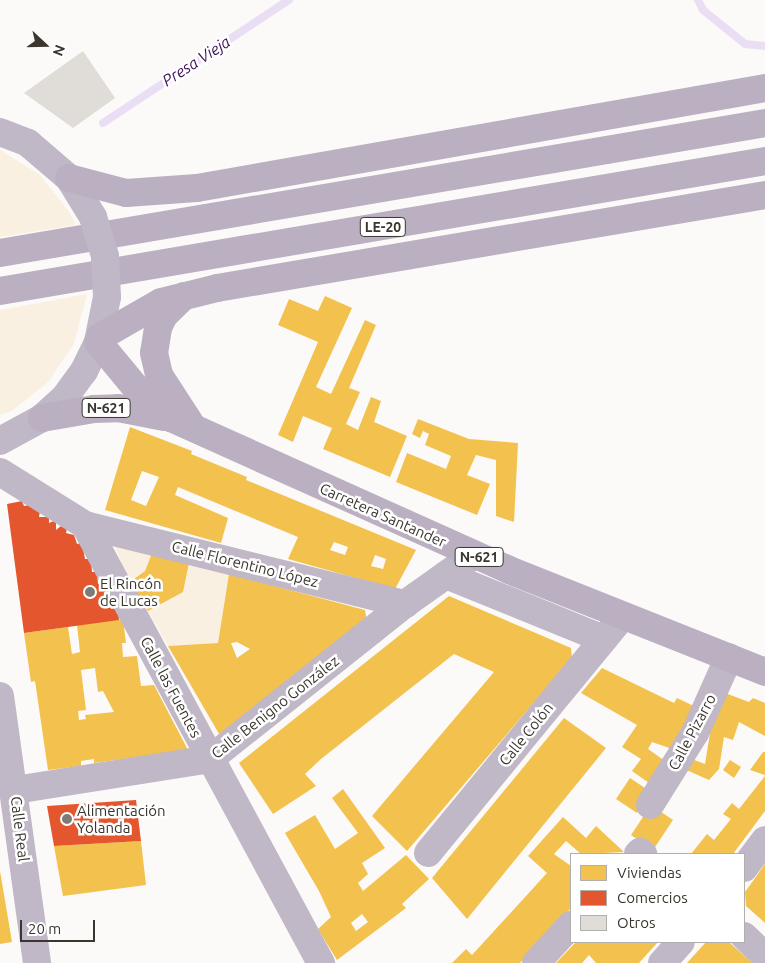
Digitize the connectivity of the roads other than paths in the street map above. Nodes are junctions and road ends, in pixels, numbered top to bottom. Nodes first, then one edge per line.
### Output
1 (765, 88) edge
2 (765, 123) edge
3 (0, 132) edge
4 (765, 161) edge
5 (69, 178) junction
6 (765, 195) edge
7 (0, 253) edge
8 (0, 291) edge
9 (185, 295) junction
10 (99, 340) junction
11 (42, 418) junction
12 (171, 418) junction
13 (198, 432) junction
14 (0, 441) edge
15 (0, 472) edge
16 (85, 525) junction
17 (474, 555) junction
18 (446, 575) junction
19 (405, 604) junction
20 (623, 616) junction
21 (604, 639) junction
22 (729, 657) junction
23 (765, 672) edge
24 (0, 696) edge
25 (2, 733) edge
26 (210, 760) junction
27 (15, 790) junction
28 (650, 805) dead end
29 (765, 840) edge
30 (428, 853) dead end
31 (745, 867) edge
32 (570, 926) edge
33 (745, 937) edge
34 (680, 943) edge
35 (765, 956) edge
36 (36, 963) edge
37 (321, 963) edge
38 (536, 963) edge
39 (662, 963) edge

1 - 5 highway
2 - 7 highway, LE-20
3 - 5 street
4 - 8 highway, LE-20
5 - 10 street, bridge
6 - 9 highway
9 - 10 highway
9 - 13 highway
10 - 11 street
10 - 12 highway, N-621
11 - 12 highway, N-621
11 - 14 street
12 - 13 highway, Carretera Santander / N-621
13 - 17 highway, Carretera Santander / N-621
15 - 16 street
16 - 19 street, Calle Florentino López
16 - 26 street, Calle las Fuentes
17 - 18 street, Calle Benigno González
17 - 20 highway, Carretera Santander / N-621
18 - 19 street, Calle Benigno González
18 - 21 street
19 - 26 street, Calle Benigno González
20 - 21 street, Calle Colón
20 - 22 highway, Carretera Santander / N-621
21 - 30 street, Calle Colón
22 - 23 highway, Carretera Santander / N-621
22 - 28 street, Calle Pizarro
24 - 25 street, Calle Real
25 - 27 street, Calle Real
26 - 27 street, Calle Benigno González
26 - 37 street, Calle las Fuentes
27 - 36 street, Calle Real
29 - 31 street
32 - 38 street
33 - 35 street
34 - 39 street

